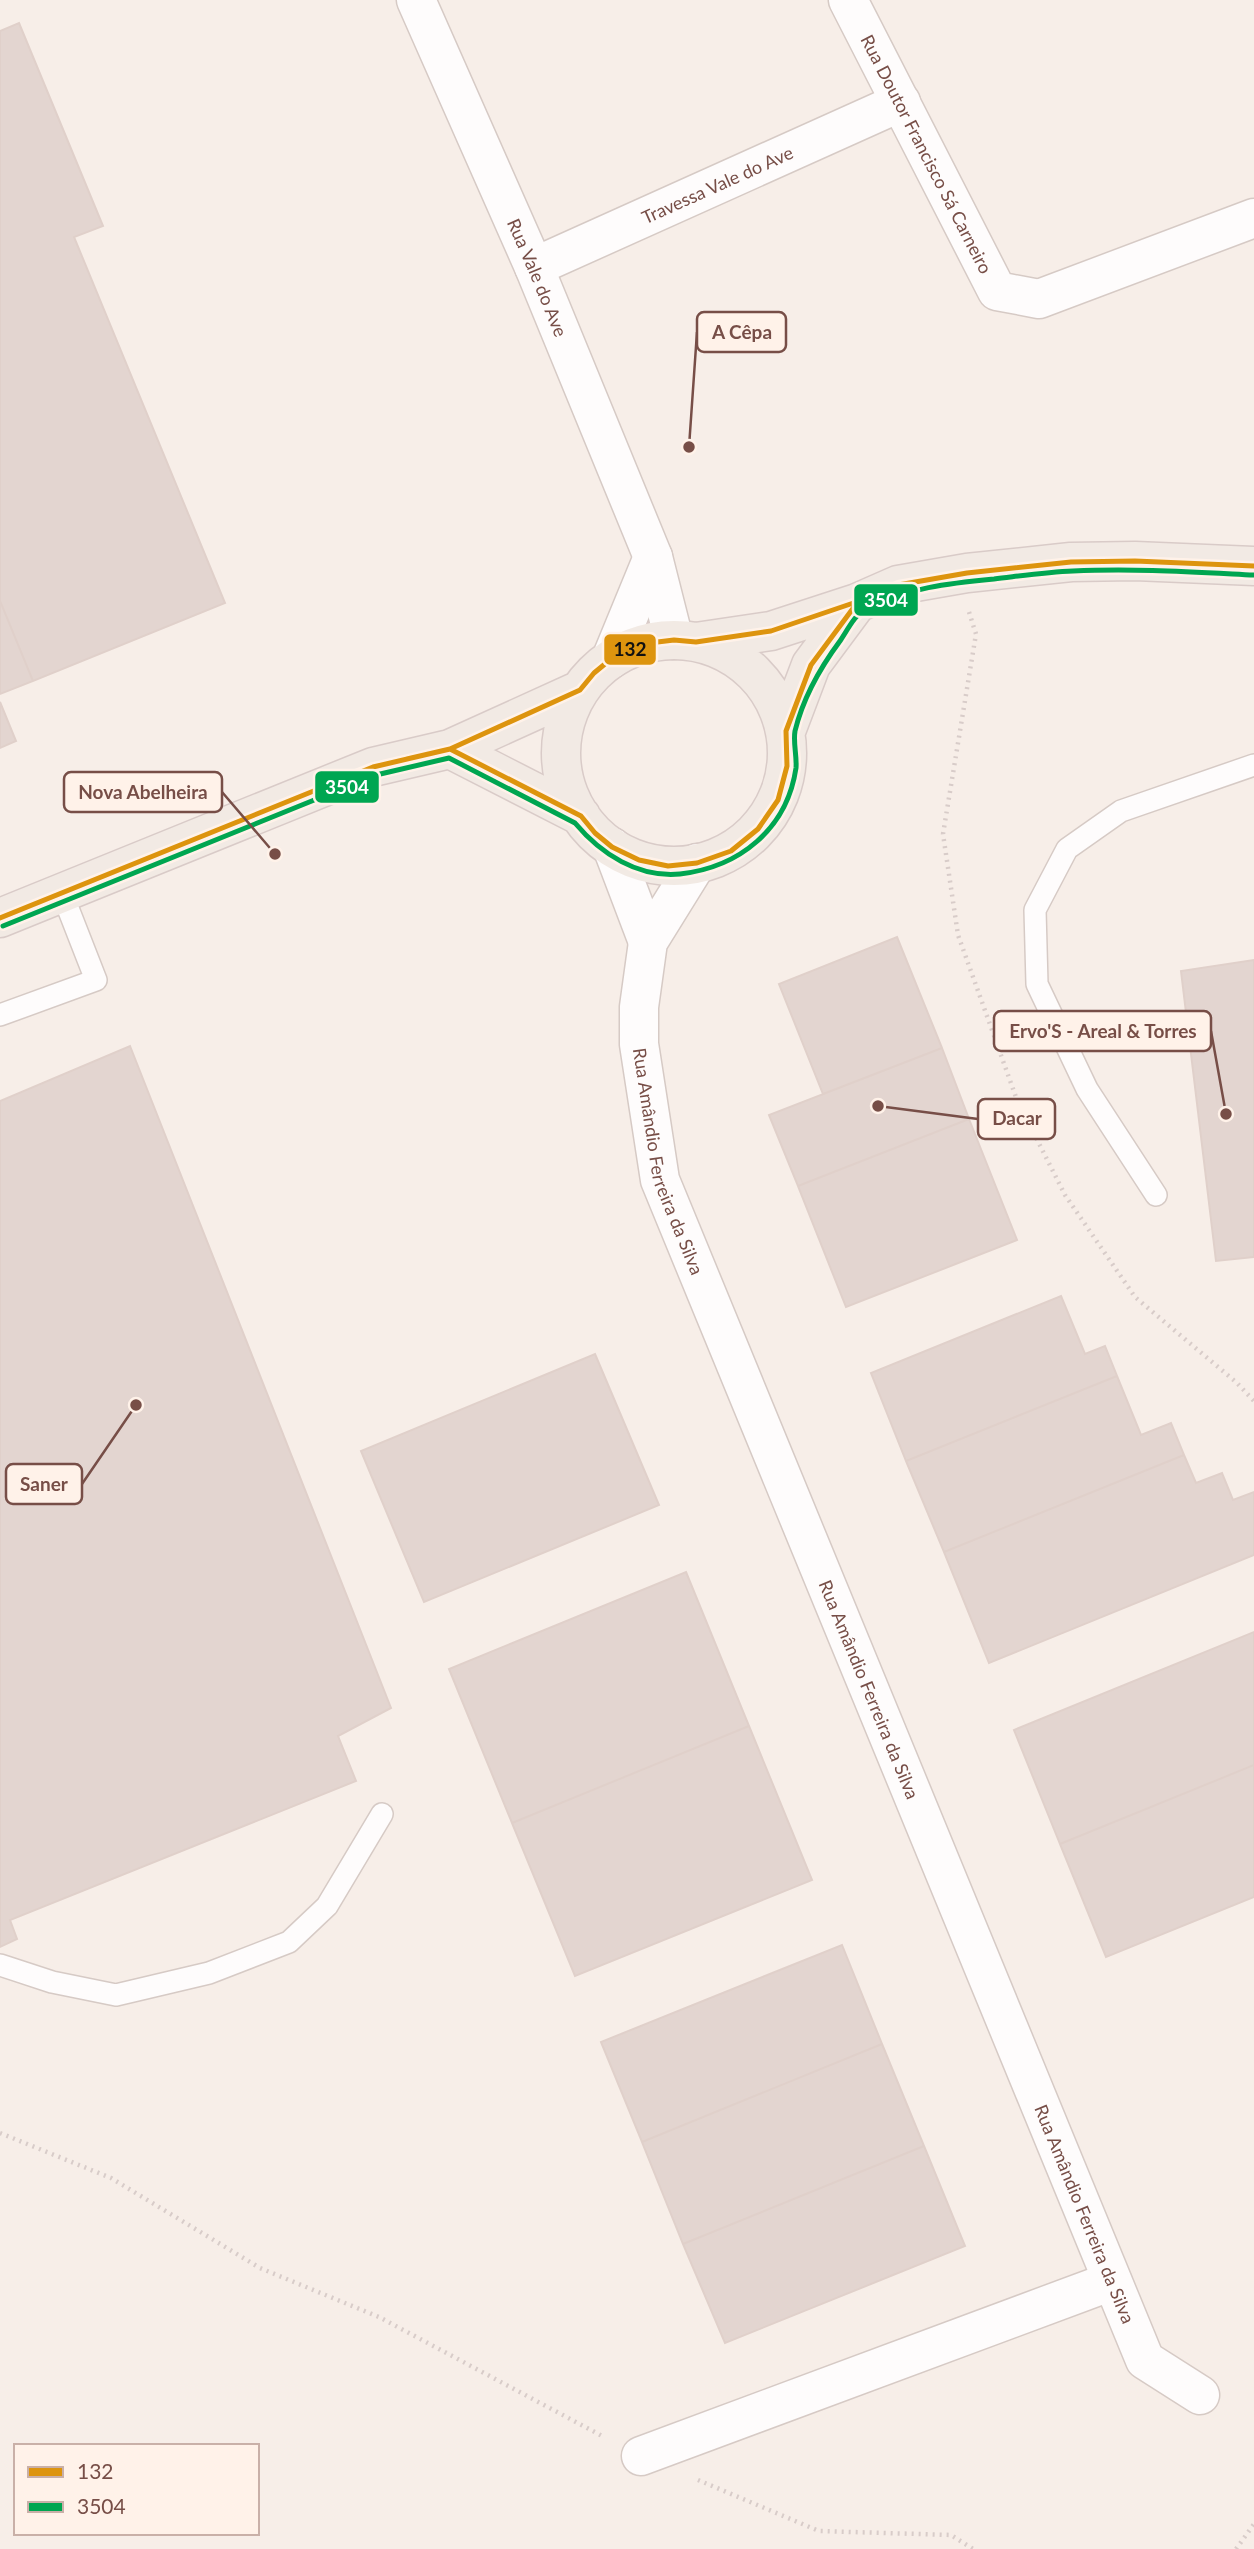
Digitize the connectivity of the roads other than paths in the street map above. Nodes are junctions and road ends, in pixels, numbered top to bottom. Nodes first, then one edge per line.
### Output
1 (416, 0) edge
2 (848, 0) edge
3 (901, 102) junction
4 (1254, 218) edge
5 (534, 267) junction
6 (653, 557) junction
7 (1254, 566) edge
8 (857, 603) junction
9 (685, 640) junction
10 (611, 659) junction
11 (580, 690) junction
12 (786, 730) junction
13 (450, 749) junction
14 (1254, 765) edge
15 (581, 816) junction
16 (612, 847) junction
17 (698, 863) junction
18 (62, 893) junction
19 (0, 918) edge
20 (648, 942) junction
21 (0, 1015) edge
22 (1156, 1195) dead end
23 (382, 1814) dead end
24 (0, 1965) edge
25 (1112, 2281) junction
26 (1200, 2395) dead end
27 (641, 2456) road end

1 - 5 street, Rua Vale do Ave
2 - 3 street, Rua Doutor Francisco Sá Carneiro
3 - 4 street, Rua Doutor Francisco Sá Carneiro
3 - 5 street, Travessa Vale do Ave
5 - 6 street, Rua Vale do Ave
6 - 9 street, Rua Vale do Ave
6 - 10 street
7 - 8 main road
8 - 9 main road
8 - 12 main road
9 - 10 main road
9 - 12 main road
10 - 11 main road
11 - 13 main road
11 - 15 main road
12 - 17 main road
13 - 15 main road
13 - 18 main road
14 - 22 lane
15 - 16 main road
16 - 17 main road
16 - 20 street, Rua Amândio Ferreira da Silva
17 - 20 street, Rua Amândio Ferreira da Silva
18 - 19 main road
18 - 21 lane
20 - 25 street, Rua Amândio Ferreira da Silva
23 - 24 lane
25 - 26 street, Rua Amândio Ferreira da Silva
25 - 27 street

